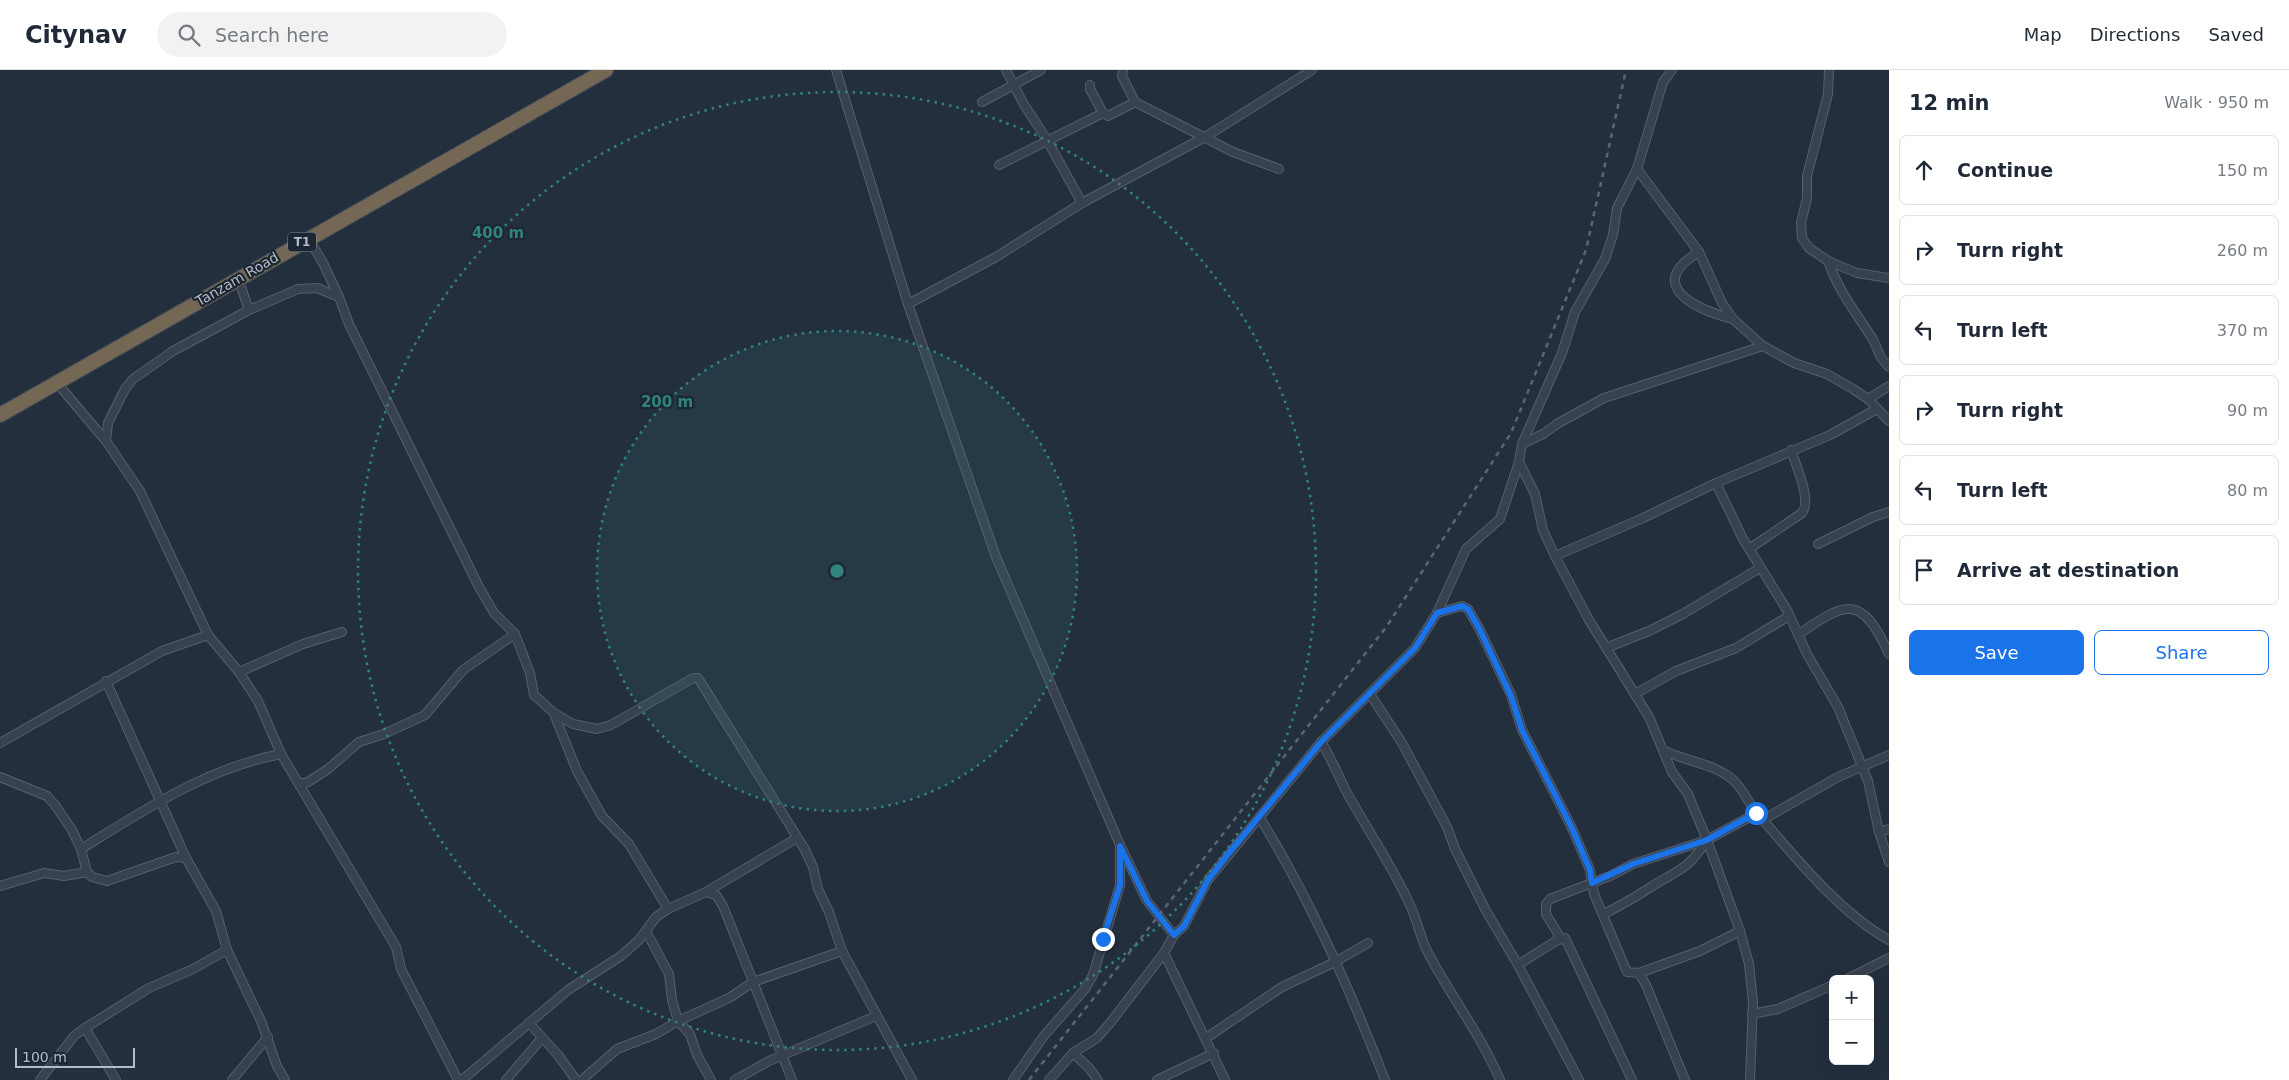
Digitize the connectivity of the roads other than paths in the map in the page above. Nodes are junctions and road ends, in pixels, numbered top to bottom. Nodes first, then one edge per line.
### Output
1 (606, 70) edge
2 (836, 70) edge
3 (1006, 70) edge
4 (1041, 70) edge
5 (1123, 70) edge
6 (1312, 70) edge
7 (1672, 70) edge
8 (1829, 70) edge
9 (1090, 85) dead end
10 (1013, 87) junction
11 (982, 102) dead end
12 (1135, 102) junction
13 (1104, 113) junction
14 (1205, 137) junction
15 (1047, 140) junction
16 (999, 165) dead end
17 (1279, 169) dead end
18 (1637, 169) junction
19 (1082, 203) junction
20 (308, 238) junction
21 (1699, 252) junction
22 (1828, 261) junction
23 (238, 278) junction
24 (1889, 278) edge
25 (339, 297) junction
26 (908, 304) junction
27 (250, 310) junction
28 (1733, 319) junction
29 (1762, 346) junction
30 (1889, 367) edge
31 (57, 383) junction
32 (1889, 386) edge
33 (1868, 399) junction
34 (1877, 409) junction
35 (0, 415) edge
36 (1889, 421) edge
37 (106, 441) junction
38 (1522, 444) junction
39 (1791, 450) junction
40 (1519, 462) junction
41 (1716, 482) junction
42 (1889, 512) edge
43 (1818, 544) dead end
44 (1749, 549) junction
45 (1555, 556) junction
46 (1760, 568) junction
47 (1437, 613) junction
48 (1789, 616) junction
49 (342, 632) dead end
50 (515, 634) junction
51 (208, 635) junction
52 (1798, 635) junction
53 (1606, 648) junction
54 (1889, 654) edge
55 (239, 672) junction
56 (106, 681) junction
57 (1370, 694) junction
58 (1635, 694) junction
59 (554, 713) junction
60 (1321, 742) junction
61 (0, 744) edge
62 (1665, 751) junction
63 (281, 754) junction
64 (1889, 755) edge
65 (1862, 767) junction
66 (0, 777) edge
67 (299, 784) junction
68 (161, 799) junction
69 (1756, 813) junction
70 (1260, 818) junction
71 (1764, 819) junction
72 (1889, 829) edge
73 (1879, 832) junction
74 (797, 838) junction
75 (1707, 840) junction
76 (1120, 846) junction
77 (81, 849) junction
78 (186, 858) junction
79 (1889, 862) edge
80 (87, 872) junction
81 (1592, 883) junction
82 (0, 886) edge
83 (706, 892) junction
84 (668, 909) junction
85 (1603, 914) junction
86 (646, 931) junction
87 (1740, 932) junction
88 (1174, 935) junction
89 (1560, 939) junction
90 (1889, 940) edge
91 (1368, 943) dead end
92 (227, 950) junction
93 (842, 951) junction
94 (1164, 953) junction
95 (1889, 958) edge
96 (1335, 962) junction
97 (1518, 965) junction
98 (1639, 973) junction
99 (1855, 975) edge
100 (753, 982) junction
101 (1829, 987) edge
102 (1752, 1014) junction
103 (876, 1016) junction
104 (678, 1021) junction
105 (529, 1024) junction
106 (85, 1028) junction
107 (268, 1036) junction
108 (542, 1038) junction
109 (1206, 1038) junction
110 (1073, 1053) junction
111 (1214, 1053) junction
112 (782, 1057) junction
113 (40, 1080) edge
114 (116, 1080) edge
115 (232, 1080) edge
116 (285, 1080) edge
117 (458, 1080) edge
118 (462, 1080) edge
119 (506, 1080) edge
120 (576, 1080) edge
121 (582, 1080) edge
122 (711, 1080) edge
123 (735, 1080) edge
124 (792, 1080) edge
125 (912, 1080) edge
126 (1013, 1080) edge
127 (1049, 1080) edge
128 (1098, 1080) edge
129 (1157, 1080) edge
130 (1225, 1080) edge
131 (1385, 1080) edge
132 (1500, 1080) edge
133 (1579, 1080) edge
134 (1632, 1080) edge
135 (1685, 1080) edge
136 (1750, 1080) edge

1 - 20 highway, Tanzam Road / T1
2 - 26 street
3 - 10 street
4 - 10 street
5 - 12 street
6 - 14 street
7 - 18 street
8 - 22 street
9 - 13 street
10 - 11 street
10 - 15 street
12 - 13 street
12 - 14 street
13 - 15 street
14 - 17 street
14 - 19 street
15 - 16 street
15 - 19 street
18 - 21 street
18 - 38 street
19 - 26 street
20 - 23 highway, Tanzam Road / T1
20 - 25 street
21 - 28 street
21 - 28 street
22 - 24 street
22 - 30 street
23 - 27 street
23 - 31 highway, Tanzam Road / T1
25 - 27 street
25 - 50 street
26 - 76 street
27 - 37 street
28 - 29 street
29 - 33 street
29 - 38 street
31 - 35 highway, Tanzam Road / T1
31 - 37 street
32 - 33 street
33 - 34 street
34 - 36 street
34 - 39 street
37 - 51 street
38 - 40 street
39 - 41 street
39 - 44 street
40 - 45 street
40 - 47 street
41 - 44 street
41 - 45 street
42 - 43 street
44 - 46 street
45 - 53 street
46 - 48 street
46 - 53 street
47 - 57 street
47 - 81 street
48 - 52 street
48 - 58 street
49 - 55 street
50 - 59 street
50 - 67 street
51 - 55 street
51 - 56 street
52 - 54 street
52 - 65 street
53 - 58 street
55 - 63 street
56 - 61 street
56 - 68 street
57 - 60 street
57 - 97 street
58 - 62 street
59 - 74 street
59 - 84 street
60 - 70 street
60 - 132 street
62 - 69 street
62 - 75 street
63 - 67 street
63 - 68 street
64 - 65 street
65 - 71 street
65 - 73 street
66 - 77 street
67 - 117 street
68 - 77 street
68 - 78 street
69 - 71 street
69 - 75 street
70 - 88 street
70 - 96 street
71 - 90 street
72 - 73 street
73 - 79 street
74 - 83 street
74 - 93 street
75 - 81 street
75 - 85 street
75 - 87 street
76 - 88 street
76 - 126 street
77 - 80 street
78 - 80 street
78 - 92 street
80 - 82 street
81 - 85 street
81 - 89 street
83 - 84 street
83 - 100 street
84 - 86 street
85 - 98 street
86 - 104 street
86 - 105 street
87 - 98 street
87 - 102 street
88 - 94 street
89 - 97 street
89 - 134 street
91 - 96 street
92 - 106 street
92 - 107 street
93 - 100 street
93 - 103 street
94 - 109 street
94 - 110 street
95 - 99 street
96 - 109 street
96 - 131 street
97 - 133 street
98 - 135 street
100 - 104 street
100 - 112 street
101 - 102 street
102 - 136 street
103 - 112 street
103 - 125 street
104 - 121 street
104 - 122 street
105 - 108 street
105 - 118 street
106 - 113 street
106 - 114 street
107 - 115 street
107 - 116 street
108 - 119 street
108 - 120 street
109 - 111 street
110 - 127 street
110 - 128 street
111 - 129 street
111 - 130 street
112 - 123 street
112 - 124 street

